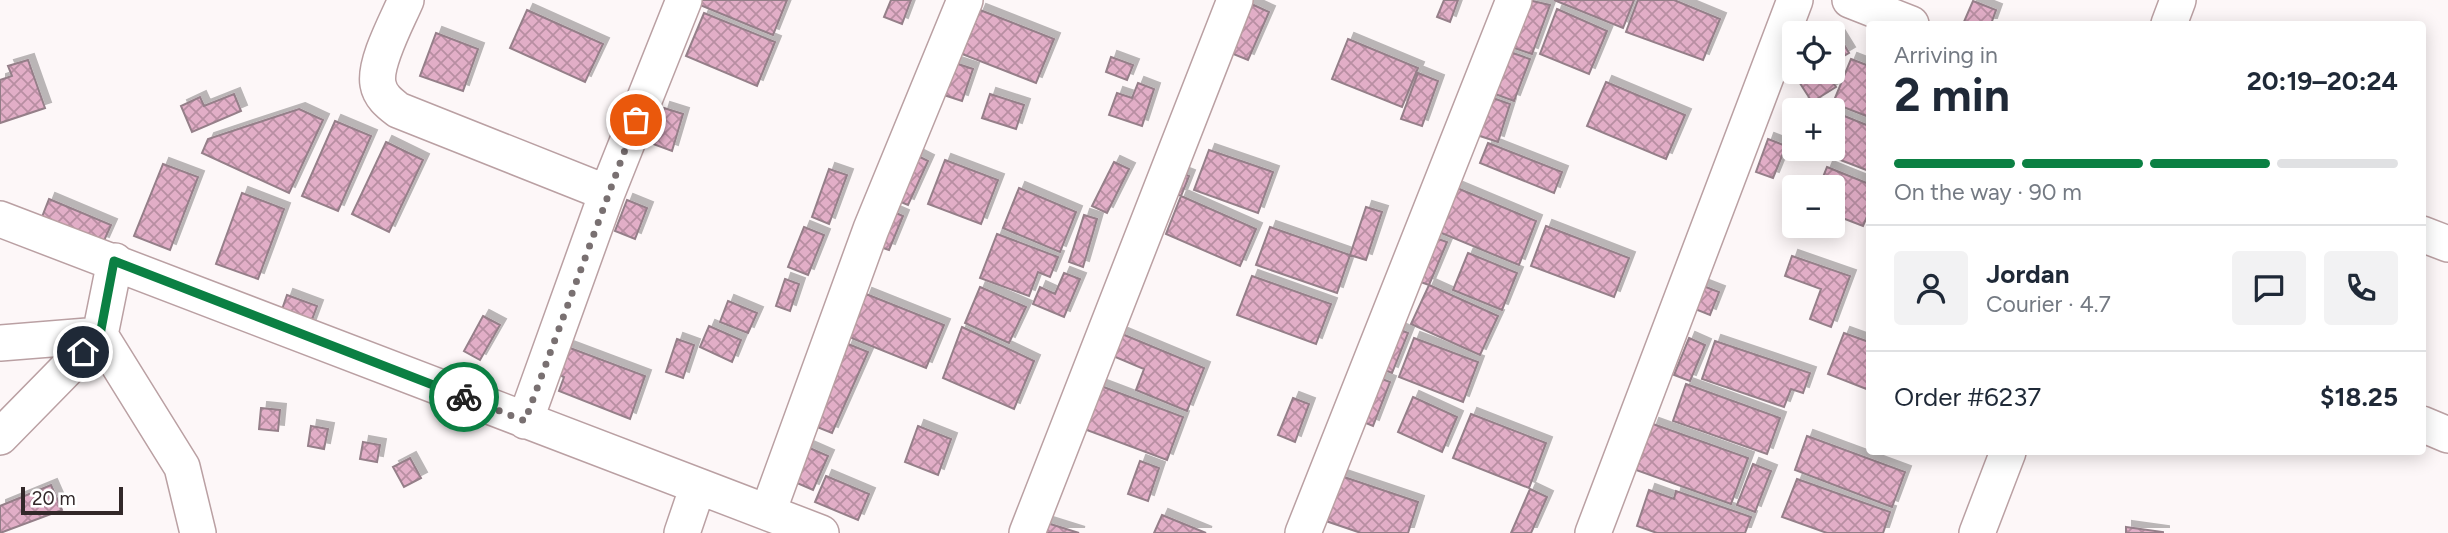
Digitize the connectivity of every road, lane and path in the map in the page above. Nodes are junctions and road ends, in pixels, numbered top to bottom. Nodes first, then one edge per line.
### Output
1 (406, 0) edge
2 (684, 0) edge
3 (965, 0) edge
4 (1235, 0) edge
5 (1514, 0) edge
6 (1795, 0) edge
7 (1850, 0) edge
8 (2178, 0) edge
9 (1903, 21) edge
10 (2170, 21) edge
11 (607, 193) junction
12 (0, 219) edge
13 (2426, 236) edge
14 (2448, 244) edge
15 (114, 261) junction
16 (100, 335) junction
17 (0, 343) edge
18 (525, 421) junction
19 (2426, 426) edge
20 (2448, 435) edge
21 (0, 437) edge
22 (2007, 455) edge
23 (698, 486) junction
24 (768, 512) junction
25 (198, 533) edge
26 (682, 533) edge
27 (821, 533) edge
28 (1027, 533) edge
29 (1303, 533) edge
30 (1593, 533) edge
31 (1977, 533) edge

1 - 11 street
2 - 11 street
3 - 24 street
4 - 28 street
5 - 29 street
6 - 30 street
7 - 9 street
8 - 10 street
11 - 18 street
12 - 15 street
13 - 14 street
15 - 16 street
15 - 18 street
16 - 17 street
16 - 21 street
16 - 25 street
18 - 23 street
19 - 20 street
22 - 31 street
23 - 24 street
23 - 26 street
24 - 27 street

